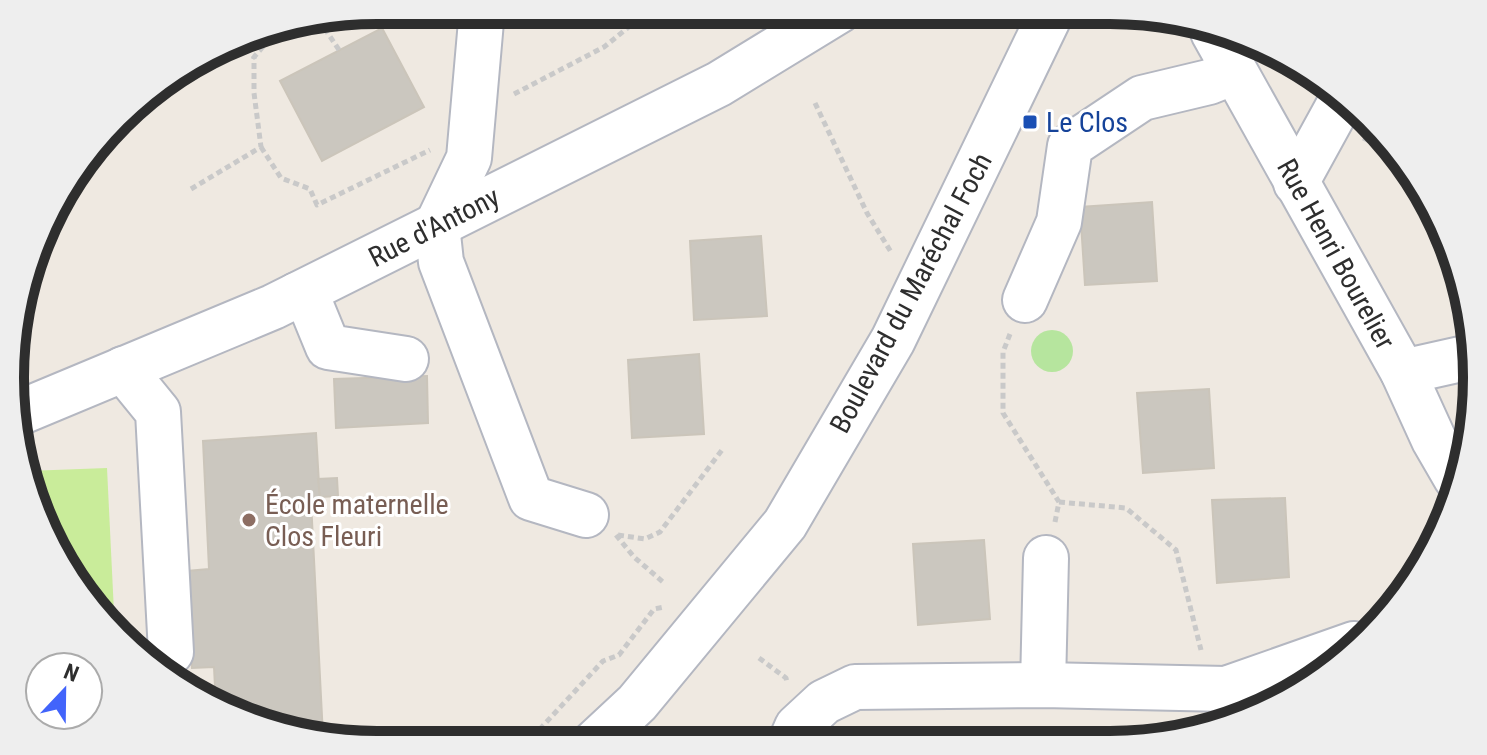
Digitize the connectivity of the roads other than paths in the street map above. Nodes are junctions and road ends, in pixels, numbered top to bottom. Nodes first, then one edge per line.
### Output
1 (481, 24) edge
2 (817, 24) edge
3 (1046, 24) edge
4 (1218, 41) edge
5 (1234, 72) junction
6 (1337, 107) edge
7 (1296, 183) junction
8 (437, 225) junction
9 (297, 295) junction
10 (1025, 300) road end
11 (406, 359) dead end
12 (1462, 359) edge
13 (123, 369) junction
14 (1403, 372) junction
15 (26, 410) edge
16 (1451, 469) edge
17 (601, 525) road end
18 (1046, 558) road end
19 (1333, 651) edge
20 (171, 652) dead end
21 (1043, 685) junction
22 (607, 731) edge
23 (795, 731) edge

1 - 8 street
2 - 8 street, Rue d'Antony
3 - 22 street, Boulevard du Maréchal Foch
4 - 5 street, Rue Henri Bourelier
5 - 7 street, Rue Henri Bourelier
5 - 10 street
6 - 7 street
7 - 14 street, Rue Henri Bourelier
8 - 9 street, Rue d'Antony
8 - 17 street
9 - 11 street
9 - 13 street, Rue d'Antony
12 - 14 street
13 - 15 street, Rue d'Antony
13 - 20 street
14 - 16 street, Rue Henri Bourelier
18 - 21 street
19 - 21 street
21 - 23 street

